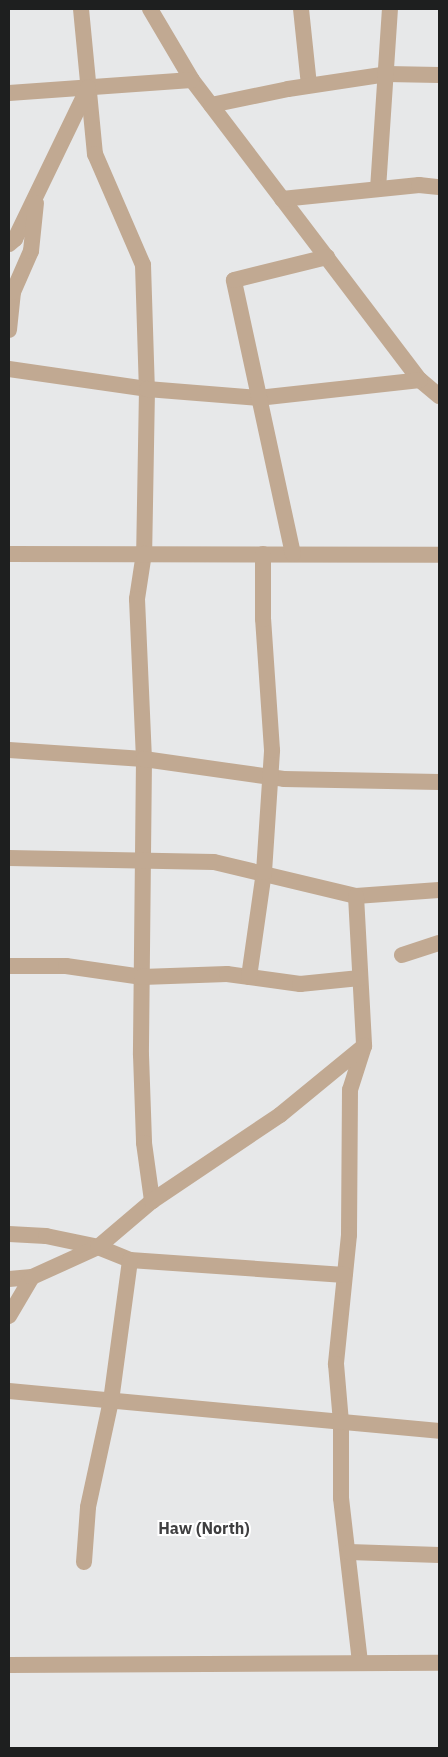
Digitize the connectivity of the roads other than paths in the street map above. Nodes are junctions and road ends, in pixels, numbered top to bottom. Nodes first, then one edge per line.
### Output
1 (81, 9) edge
2 (301, 9) edge
3 (390, 9) edge
4 (155, 10) edge
5 (387, 74) junction
6 (439, 75) edge
7 (192, 80) junction
8 (309, 85) junction
9 (88, 88) junction
10 (9, 94) edge
11 (211, 105) junction
12 (439, 187) edge
13 (378, 189) junction
14 (36, 194) junction
15 (282, 199) junction
16 (9, 244) edge
17 (327, 257) junction
18 (9, 330) edge
19 (9, 369) edge
20 (420, 380) junction
21 (147, 389) junction
22 (439, 396) edge
23 (258, 398) junction
24 (144, 553) junction
25 (9, 554) edge
26 (263, 554) junction
27 (293, 554) junction
28 (439, 555) edge
29 (9, 750) edge
30 (144, 760) junction
31 (271, 777) junction
32 (439, 782) edge
33 (9, 858) edge
34 (144, 862) junction
35 (264, 872) junction
36 (439, 890) edge
37 (356, 896) junction
38 (439, 943) edge
39 (402, 955) dead end
40 (9, 966) edge
41 (142, 977) junction
42 (249, 977) junction
43 (360, 978) junction
44 (364, 1046) junction
45 (152, 1201) junction
46 (9, 1234) edge
47 (98, 1247) junction
48 (130, 1260) junction
49 (344, 1275) junction
50 (32, 1277) junction
51 (9, 1280) edge
52 (9, 1316) edge
53 (9, 1392) edge
54 (111, 1401) junction
55 (341, 1422) junction
56 (439, 1431) edge
57 (349, 1552) junction
58 (439, 1555) edge
59 (84, 1562) dead end
60 (360, 1663) junction
61 (439, 1663) edge
62 (9, 1665) edge

1 - 9 street
2 - 8 street
3 - 5 street
4 - 7 street
5 - 6 street
5 - 8 street
5 - 13 street
7 - 9 street
7 - 11 street
8 - 11 street
9 - 10 street
9 - 14 street
9 - 21 street
11 - 15 street
12 - 13 street
13 - 15 street
14 - 16 street
14 - 18 street
15 - 17 street
17 - 20 street
17 - 23 street
19 - 21 street
20 - 22 street
20 - 23 street
21 - 23 street
21 - 24 street
23 - 27 street
24 - 25 street
24 - 26 street
24 - 30 street
26 - 27 street
26 - 31 street
27 - 28 street
29 - 30 street
30 - 31 street
30 - 34 street
31 - 32 street
31 - 35 street
33 - 34 street
34 - 35 street
34 - 41 street
35 - 37 street
35 - 42 street
36 - 37 street
37 - 43 street
38 - 39 street
40 - 41 street
41 - 42 street
41 - 45 street
42 - 43 street
43 - 44 street
44 - 45 street
44 - 49 street
45 - 47 street
46 - 47 street
47 - 48 street
47 - 50 street
48 - 49 street
48 - 54 street
49 - 55 street
50 - 51 street
50 - 52 street
53 - 54 street
54 - 55 street
54 - 59 street
55 - 56 street
55 - 57 street
57 - 58 street
57 - 60 street
60 - 61 street
60 - 62 street

